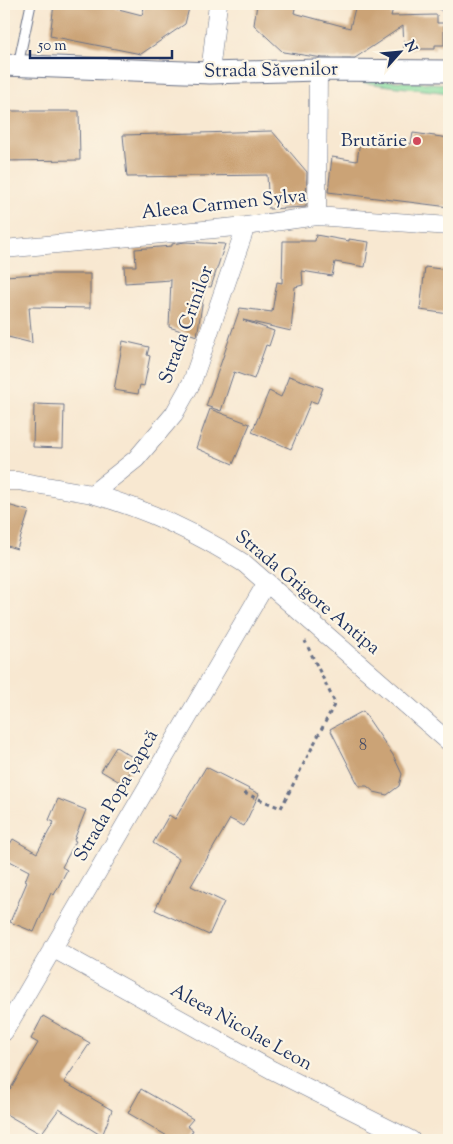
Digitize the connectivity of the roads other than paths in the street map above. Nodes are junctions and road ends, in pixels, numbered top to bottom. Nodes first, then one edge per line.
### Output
1 (31, 4) edge
2 (218, 4) edge
3 (11, 65) edge
4 (318, 70) junction
5 (449, 71) edge
6 (210, 73) junction
7 (317, 216) junction
8 (246, 226) junction
9 (449, 226) edge
10 (4, 249) edge
11 (4, 481) edge
12 (92, 494) junction
13 (267, 582) junction
14 (449, 742) edge
15 (52, 948) junction
16 (4, 1032) edge
17 (412, 1140) edge

1 - 3 lane
2 - 6 street
3 - 6 street, Strada Săvenilor
4 - 5 street, Strada Săvenilor
4 - 6 street, Strada Săvenilor
4 - 7 street
7 - 8 street, Aleea Carmen Sylva
7 - 9 street, Aleea Carmen Sylva
8 - 10 street, Aleea Carmen Sylva
8 - 12 street, Strada Crinilor
11 - 12 street
12 - 13 street, Strada Grigore Antipa
13 - 14 street, Strada Grigore Antipa
13 - 15 street, Strada Popa Șapcă
15 - 16 street, Strada Popa Șapcă
15 - 17 street, Aleea Nicolae Leon

